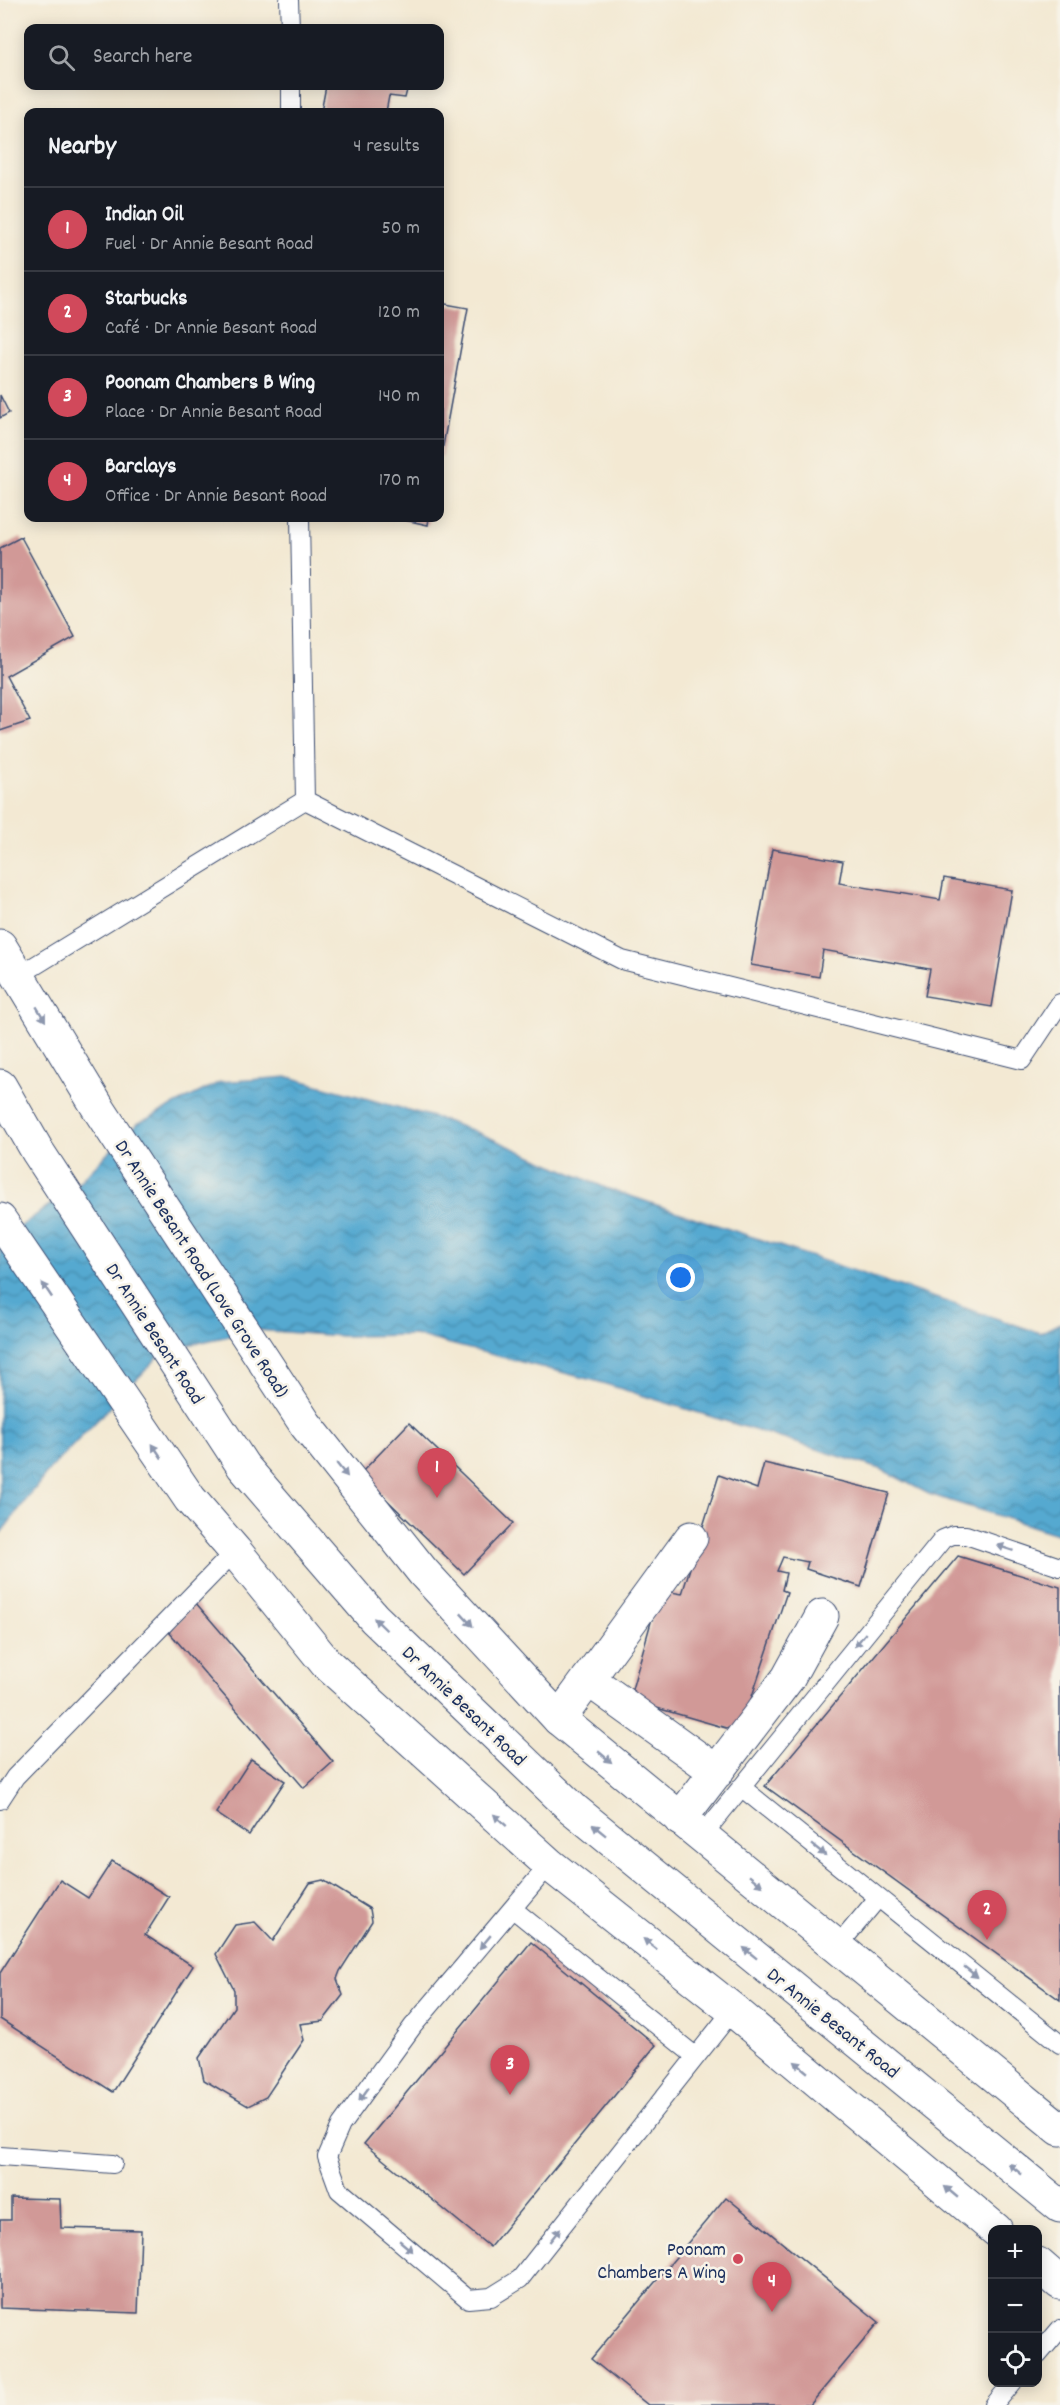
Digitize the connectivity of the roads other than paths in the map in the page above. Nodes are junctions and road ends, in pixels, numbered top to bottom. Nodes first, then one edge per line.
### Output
1 (289, 0) edge
2 (290, 24) edge
3 (291, 90) edge
4 (291, 108) edge
5 (300, 522) edge
6 (305, 800) junction
7 (0, 946) edge
8 (18, 976) junction
9 (1060, 1003) edge
10 (0, 1086) edge
11 (0, 1220) edge
12 (691, 1538) dead end
13 (235, 1551) junction
14 (1060, 1567) edge
15 (822, 1616) dead end
16 (588, 1678) junction
17 (560, 1719) junction
18 (729, 1779) junction
19 (0, 1800) edge
20 (691, 1828) junction
21 (550, 1865) junction
22 (878, 1898) junction
23 (513, 1909) junction
24 (837, 1947) junction
25 (733, 2010) junction
26 (1060, 2044) edge
27 (695, 2056) junction
28 (1060, 2129) edge
29 (0, 2156) edge
30 (113, 2164) dead end
31 (1060, 2206) edge
32 (991, 2225) edge
33 (1042, 2267) edge
34 (1060, 2283) edge
35 (1060, 2329) edge
36 (1042, 2350) edge
37 (1009, 2387) edge
38 (994, 2405) edge

1 - 2 lane
3 - 4 lane
5 - 6 lane
6 - 8 lane
6 - 9 lane
7 - 8 main road
8 -> 17 main road, Dr Annie Besant Road (Love Grove Road)
31 -> 10 main road, Dr Annie Besant Road
13 -> 11 main road
12 - 16 main road
13 - 19 lane
21 -> 13 main road
14 -> 18 lane
15 - 18 main road
16 - 17 main road
16 - 18 main road
17 -> 20 main road
18 - 20 main road
18 -> 22 lane
20 -> 24 main road
21 - 23 lane
25 -> 21 main road
22 - 24 lane
22 -> 26 lane
23 - 27 lane
23 -> 27 lane
24 - 28 main road
25 - 27 lane
32 -> 25 main road
29 - 30 lane
33 - 34 main road
35 - 36 lane
37 - 38 lane

